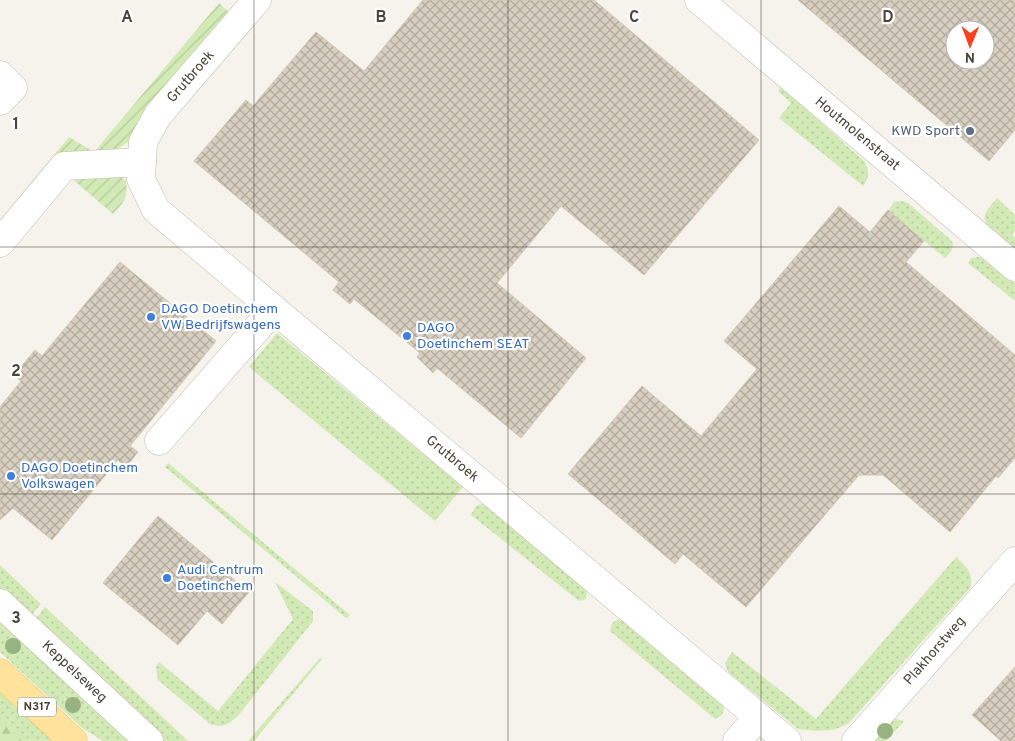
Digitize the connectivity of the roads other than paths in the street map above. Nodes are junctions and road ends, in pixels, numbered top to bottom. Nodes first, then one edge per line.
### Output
1 (256, 0) edge
2 (699, 0) edge
3 (0, 76) edge
4 (0, 101) edge
5 (142, 162) junction
6 (0, 243) edge
7 (1015, 268) edge
8 (274, 309) junction
9 (160, 441) dead end
10 (1015, 561) edge
11 (0, 602) edge
12 (0, 673) edge
13 (758, 717) junction
14 (73, 741) edge
15 (148, 741) edge
16 (737, 741) edge
17 (787, 741) edge
18 (856, 741) edge

1 - 5 street, Grutbroek
2 - 7 street, Houtmolenstraat
3 - 4 street
5 - 6 street
5 - 8 street, Grutbroek
8 - 9 street
8 - 13 street, Grutbroek
10 - 18 street, Plakhorstweg
11 - 15 street, Keppelseweg
12 - 14 main road, N317
13 - 16 street
13 - 17 street, Grutbroek

